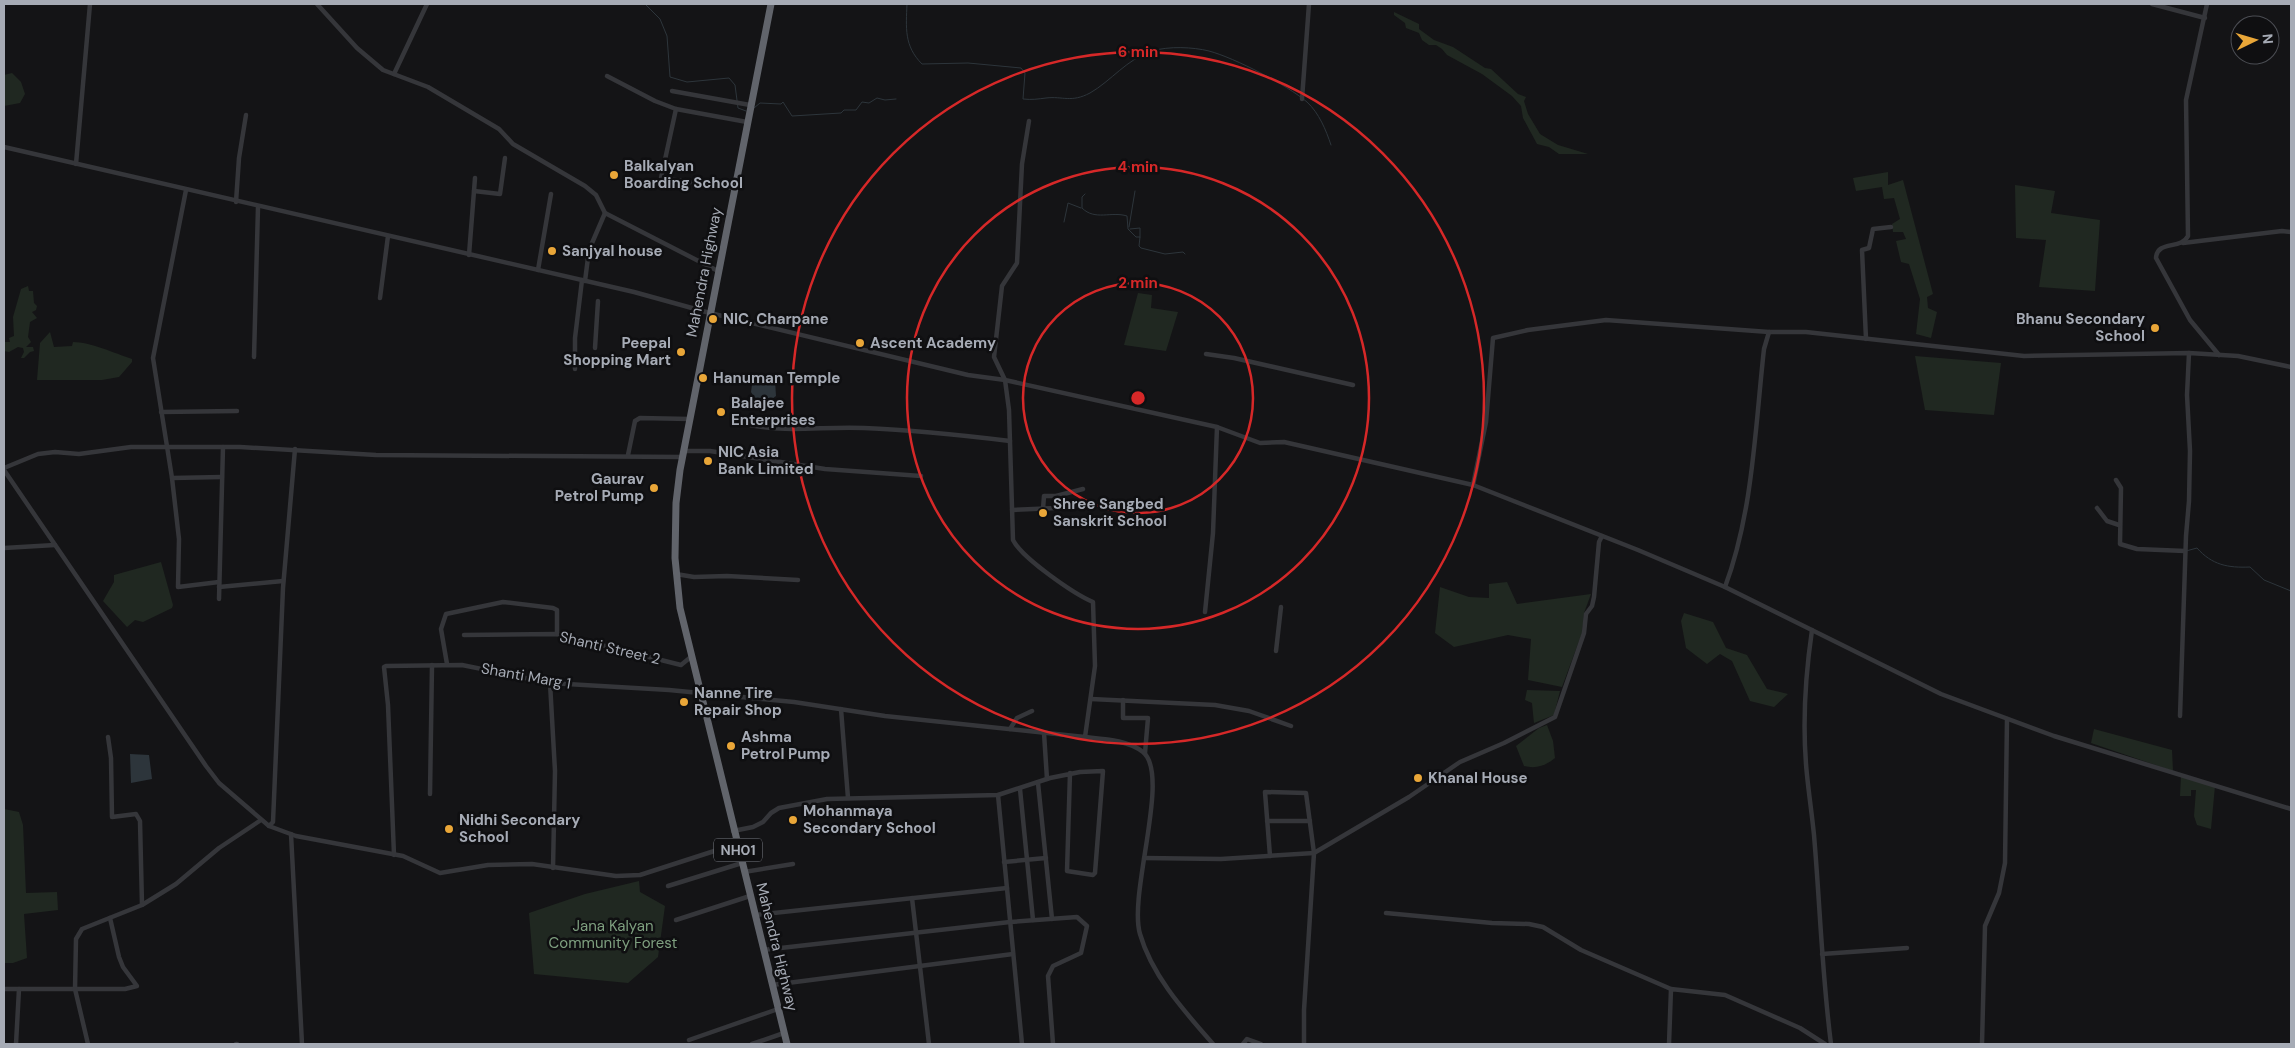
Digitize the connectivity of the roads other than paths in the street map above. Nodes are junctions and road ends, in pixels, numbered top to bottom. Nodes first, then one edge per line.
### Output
1 (90, 4) edge
2 (318, 4) edge
3 (427, 4) edge
4 (771, 4) edge
5 (1309, 4) edge
6 (2152, 4) edge
7 (2207, 4) edge
8 (2205, 18) junction
9 (394, 74) junction
10 (607, 76) dead end
11 (672, 91) dead end
12 (1302, 99) dead end
13 (750, 106) junction
14 (676, 109) junction
15 (246, 115) dead end
16 (1029, 121) dead end
17 (747, 122) junction
18 (4, 147) edge
19 (505, 158) dead end
20 (76, 164) junction
21 (475, 178) dead end
22 (734, 188) junction
23 (186, 190) junction
24 (474, 191) junction
25 (552, 194) dead end
26 (236, 202) junction
27 (258, 207) junction
28 (605, 213) junction
29 (1891, 227) dead end
30 (2291, 232) edge
31 (388, 236) junction
32 (2179, 244) junction
33 (469, 255) junction
34 (538, 270) junction
35 (718, 271) junction
36 (583, 281) junction
37 (380, 298) dead end
38 (598, 302) dead end
39 (710, 313) junction
40 (1770, 332) junction
41 (1866, 339) junction
42 (595, 348) dead end
43 (2189, 353) junction
44 (1206, 354) dead end
45 (2219, 355) junction
46 (254, 357) dead end
47 (2291, 367) edge
48 (575, 369) dead end
49 (1005, 380) junction
50 (1353, 385) dead end
51 (161, 412) junction
52 (237, 412) dead end
53 (690, 419) junction
54 (750, 425) dead end
55 (1217, 427) junction
56 (1010, 441) junction
57 (167, 447) junction
58 (222, 447) junction
59 (295, 450) junction
60 (683, 454) junction
61 (628, 455) junction
62 (4, 469) edge
63 (921, 476) dead end
64 (172, 478) junction
65 (222, 478) junction
66 (2116, 480) dead end
67 (1473, 485) junction
68 (1084, 489) dead end
69 (1056, 496) junction
70 (2097, 508) dead end
71 (1043, 509) junction
72 (1012, 510) junction
73 (2119, 525) junction
74 (1602, 536) junction
75 (55, 545) junction
76 (4, 548) edge
77 (2185, 551) junction
78 (676, 574) junction
79 (798, 580) dead end
80 (283, 581) junction
81 (219, 584) junction
82 (1725, 587) junction
83 (219, 599) dead end
84 (1281, 607) dead end
85 (1205, 612) dead end
86 (1812, 630) junction
87 (557, 634) junction
88 (464, 636) dead end
89 (1276, 651) dead end
90 (692, 656) junction
91 (447, 664) junction
92 (432, 665) junction
93 (550, 683) junction
94 (700, 694) junction
95 (1091, 699) junction
96 (1123, 700) junction
97 (841, 710) junction
98 (1032, 710) dead end
99 (2180, 716) dead end
100 (2007, 719) junction
101 (1291, 726) dead end
102 (1010, 729) junction
103 (1044, 733) junction
104 (108, 737) dead end
105 (1085, 737) junction
106 (1145, 753) junction
107 (1070, 773) junction
108 (1048, 779) junction
109 (1038, 783) junction
110 (1020, 789) junction
111 (430, 794) dead end
112 (998, 796) junction
113 (848, 798) junction
114 (2291, 809) edge
115 (261, 820) junction
116 (1267, 821) junction
117 (1310, 821) junction
118 (269, 826) junction
119 (733, 831) junction
120 (291, 834) junction
121 (736, 844) junction
122 (1314, 853) junction
123 (394, 855) junction
124 (1270, 856) junction
125 (1046, 858) junction
126 (1144, 858) junction
127 (1027, 860) junction
128 (1004, 862) junction
129 (742, 863) junction
130 (793, 864) dead end
131 (553, 868) junction
132 (744, 872) junction
133 (668, 886) dead end
134 (1006, 888) junction
135 (750, 896) junction
136 (912, 898) junction
137 (142, 905) junction
138 (1386, 913) dead end
139 (755, 915) junction
140 (110, 918) junction
141 (1052, 919) junction
142 (676, 920) dead end
143 (1033, 920) junction
144 (1010, 922) junction
145 (916, 932) junction
146 (1907, 948) dead end
147 (763, 950) junction
148 (1013, 954) junction
149 (1822, 954) junction
150 (920, 968) junction
151 (772, 985) junction
152 (4, 989) edge
153 (19, 989) junction
154 (75, 989) junction
155 (1671, 989) junction
156 (778, 1009) junction
157 (784, 1033) junction
158 (689, 1040) dead end
159 (16, 1044) edge
160 (88, 1044) edge
161 (302, 1044) edge
162 (752, 1044) edge
163 (787, 1044) edge
164 (929, 1044) edge
165 (1022, 1044) edge
166 (1053, 1044) edge
167 (1213, 1044) edge
168 (1243, 1044) edge
169 (1261, 1044) edge
170 (1304, 1044) edge
171 (1668, 1044) edge
172 (1825, 1044) edge
173 (1832, 1044) edge
174 (1982, 1044) edge

1 - 20 street
2 - 9 street
3 - 9 street
4 - 13 highway, Mahendra Highway / NH01
5 - 12 street
6 - 8 street
7 - 8 street
8 - 32 street
9 - 28 street
10 - 14 street
11 - 13 street
13 - 17 highway, Mahendra Highway / NH01
14 - 17 street
14 - 22 street
15 - 26 street
16 - 49 street
17 - 22 highway, Mahendra Highway / NH01
18 - 20 street
19 - 24 street
20 - 23 street
21 - 24 street
22 - 35 highway, Mahendra Highway / NH01
23 - 26 street
23 - 51 street
24 - 33 street
25 - 34 street
26 - 27 street
27 - 31 street
27 - 46 street
28 - 35 street
28 - 36 street
29 - 41 street
30 - 32 street
31 - 33 street
31 - 37 street
32 - 45 street
33 - 34 street
34 - 36 street
35 - 39 highway, Mahendra Highway / NH01
36 - 39 street
36 - 48 street
38 - 42 street
39 - 49 street
39 - 53 highway, Mahendra Highway / NH01
40 - 41 street
40 - 67 street
40 - 82 street
41 - 43 street
43 - 45 street
43 - 77 street
44 - 50 street
45 - 47 street
49 - 55 street
49 - 56 street
51 - 52 street
51 - 57 street
53 - 60 highway, Mahendra Highway / NH01
53 - 61 street
54 - 56 street
55 - 67 street
55 - 85 street
56 - 72 street
57 - 58 street
57 - 62 street
57 - 64 street
58 - 59 street
58 - 65 street
59 - 61 street
59 - 80 street
60 - 61 street
60 - 63 street
60 - 78 highway, Mahendra Highway / NH01
62 - 75 street
64 - 65 street
64 - 81 street
65 - 81 street
66 - 73 street
67 - 74 street
68 - 69 street
69 - 71 street
69 - 71 street
70 - 73 street
71 - 72 street
72 - 95 street
73 - 77 street
74 - 82 street
74 - 122 street
75 - 76 street
75 - 115 street
77 - 99 street
78 - 79 street
78 - 90 highway, Mahendra Highway / NH01
80 - 81 street
80 - 118 street
81 - 83 street
82 - 86 street
84 - 89 street
86 - 100 street
86 - 149 street
87 - 88 street, Shanti Street 2
87 - 90 street, Shanti Street 2
87 - 91 street
90 - 94 highway, Mahendra Highway / NH01
91 - 92 street, Shanti Marg 1
91 - 93 street, Shanti Marg 1
92 - 111 street
92 - 123 street, Shanti Marg 1
93 - 94 street, Shanti Marg 1
93 - 131 street
94 - 97 street, Shanti Marg 1
94 - 119 highway, Mahendra Highway / NH01
95 - 96 street
95 - 105 street
96 - 101 street
96 - 106 street
97 - 102 street, Shanti Marg 1
97 - 113 street
98 - 102 street
100 - 114 street
100 - 174 street
102 - 103 street, Shanti Marg 1
103 - 105 street, Shanti Marg 1
103 - 108 street
104 - 137 street
105 - 106 street, Shanti Marg 1
106 - 126 street
107 - 107 street
107 - 108 street
108 - 109 street
109 - 110 street
109 - 125 street
110 - 112 street
110 - 127 street
112 - 113 street
112 - 128 street
113 - 119 street
115 - 118 street
115 - 137 street
116 - 117 street
116 - 117 street
116 - 124 street
117 - 122 street
118 - 120 street
119 - 121 highway, Mahendra Highway / NH01
120 - 123 street
120 - 161 street
121 - 129 highway, Mahendra Highway / NH01
121 - 131 street
122 - 124 street
122 - 170 street
123 - 131 street
124 - 126 street
125 - 127 street
125 - 141 street
126 - 167 street
127 - 128 street
127 - 143 street
128 - 134 street
129 - 132 highway, Mahendra Highway / NH01
129 - 133 street
130 - 132 street
132 - 135 highway, Mahendra Highway / NH01
134 - 136 street
134 - 144 street
135 - 139 highway, Mahendra Highway / NH01
135 - 142 street
136 - 139 street
136 - 145 street
137 - 140 street
138 - 155 street
139 - 147 highway, Mahendra Highway / NH01
140 - 154 street
140 - 154 street
141 - 143 street
141 - 166 street
143 - 144 street
144 - 145 street
144 - 148 street
145 - 147 street
145 - 150 street
146 - 149 street
147 - 151 highway, Mahendra Highway / NH01
148 - 150 street
148 - 165 street
149 - 173 street
150 - 151 street
150 - 164 street
151 - 156 highway, Mahendra Highway / NH01
152 - 153 street
153 - 154 street
153 - 159 street
154 - 160 street
155 - 171 street
155 - 172 street
156 - 157 highway, Mahendra Highway / NH01
156 - 158 street
157 - 162 street
157 - 163 highway, Mahendra Highway / NH01
168 - 169 street

